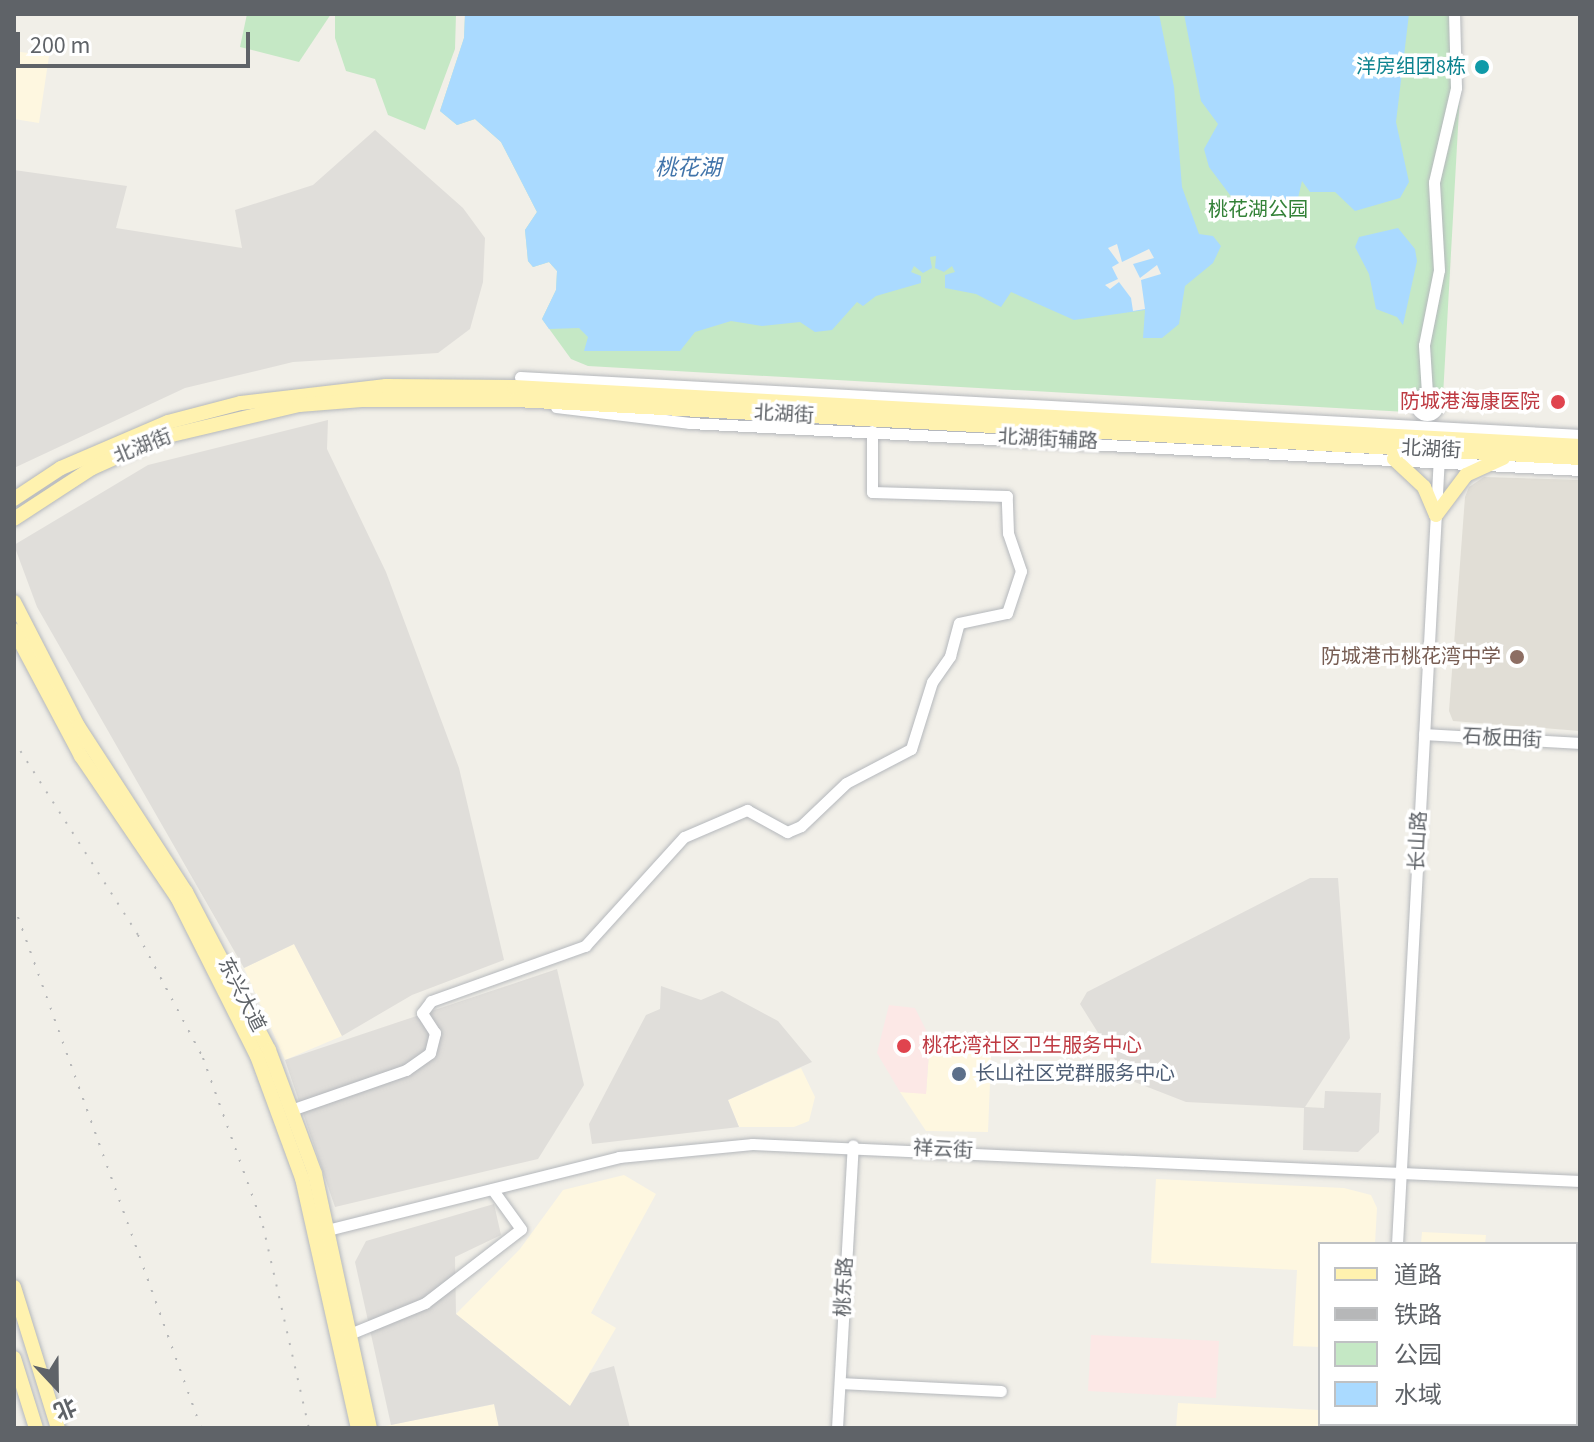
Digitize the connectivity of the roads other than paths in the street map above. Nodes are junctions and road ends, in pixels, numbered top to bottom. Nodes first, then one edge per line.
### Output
1 (1454, 14) edge
2 (520, 377) dead end
3 (830, 423) junction
4 (954, 430) junction
5 (872, 431) junction
6 (1580, 435) edge
7 (1438, 444) junction
8 (1256, 446) junction
9 (1580, 446) edge
10 (1515, 455) junction
11 (1580, 458) edge
12 (1394, 459) junction
13 (1483, 464) junction
14 (1580, 470) edge
15 (14, 499) edge
16 (1436, 515) junction
17 (14, 519) edge
18 (14, 602) edge
19 (14, 630) edge
20 (1424, 734) junction
21 (1580, 743) edge
22 (291, 1110) junction
23 (853, 1145) junction
24 (1401, 1172) junction
25 (1580, 1181) edge
26 (492, 1189) junction
27 (322, 1231) junction
28 (1397, 1242) edge
29 (14, 1287) edge
30 (352, 1333) junction
31 (14, 1358) edge
32 (840, 1383) junction
33 (1001, 1391) dead end
34 (36, 1428) edge
35 (58, 1428) edge
36 (358, 1428) edge
37 (370, 1428) edge
38 (837, 1428) edge

1 - 7 street
2 - 7 street, 北湖街辅路
3 - 4 main road, 北湖街
3 - 5 street
3 - 17 main road, 北湖街
4 - 5 street
4 - 8 main road, 北湖街
5 - 22 street
6 - 7 street, 北湖街辅路
7 - 8 main road, 北湖街
7 - 9 main road, 北湖街
7 - 10 main road, 北湖街
7 - 12 street, 北湖街辅路
7 - 13 street, 北湖街辅路
7 - 15 main road, 北湖街
7 - 16 street, 长山路
8 - 12 street, 北湖街辅路
10 - 11 main road, 北湖街
10 - 13 main road
12 - 16 main road
13 - 14 street, 北湖街辅路
13 - 16 main road
16 - 20 street, 长山路
18 - 22 main road, 东兴大道
19 - 27 main road, 东兴大道
20 - 21 street, 石板田街
20 - 24 street, 长山路
22 - 27 main road, 东兴大道
23 - 24 street, 祥云街
23 - 26 street, 祥云街
23 - 32 street, 桃东路
24 - 25 street, 祥云街
24 - 28 street, 长山路
26 - 27 street, 祥云街
26 - 30 street
27 - 30 main road, 东兴大道
27 - 36 main road, 东兴大道
29 - 35 main road
30 - 37 main road, 东兴大道
31 - 34 main road
32 - 33 street
32 - 38 street, 桃东路

